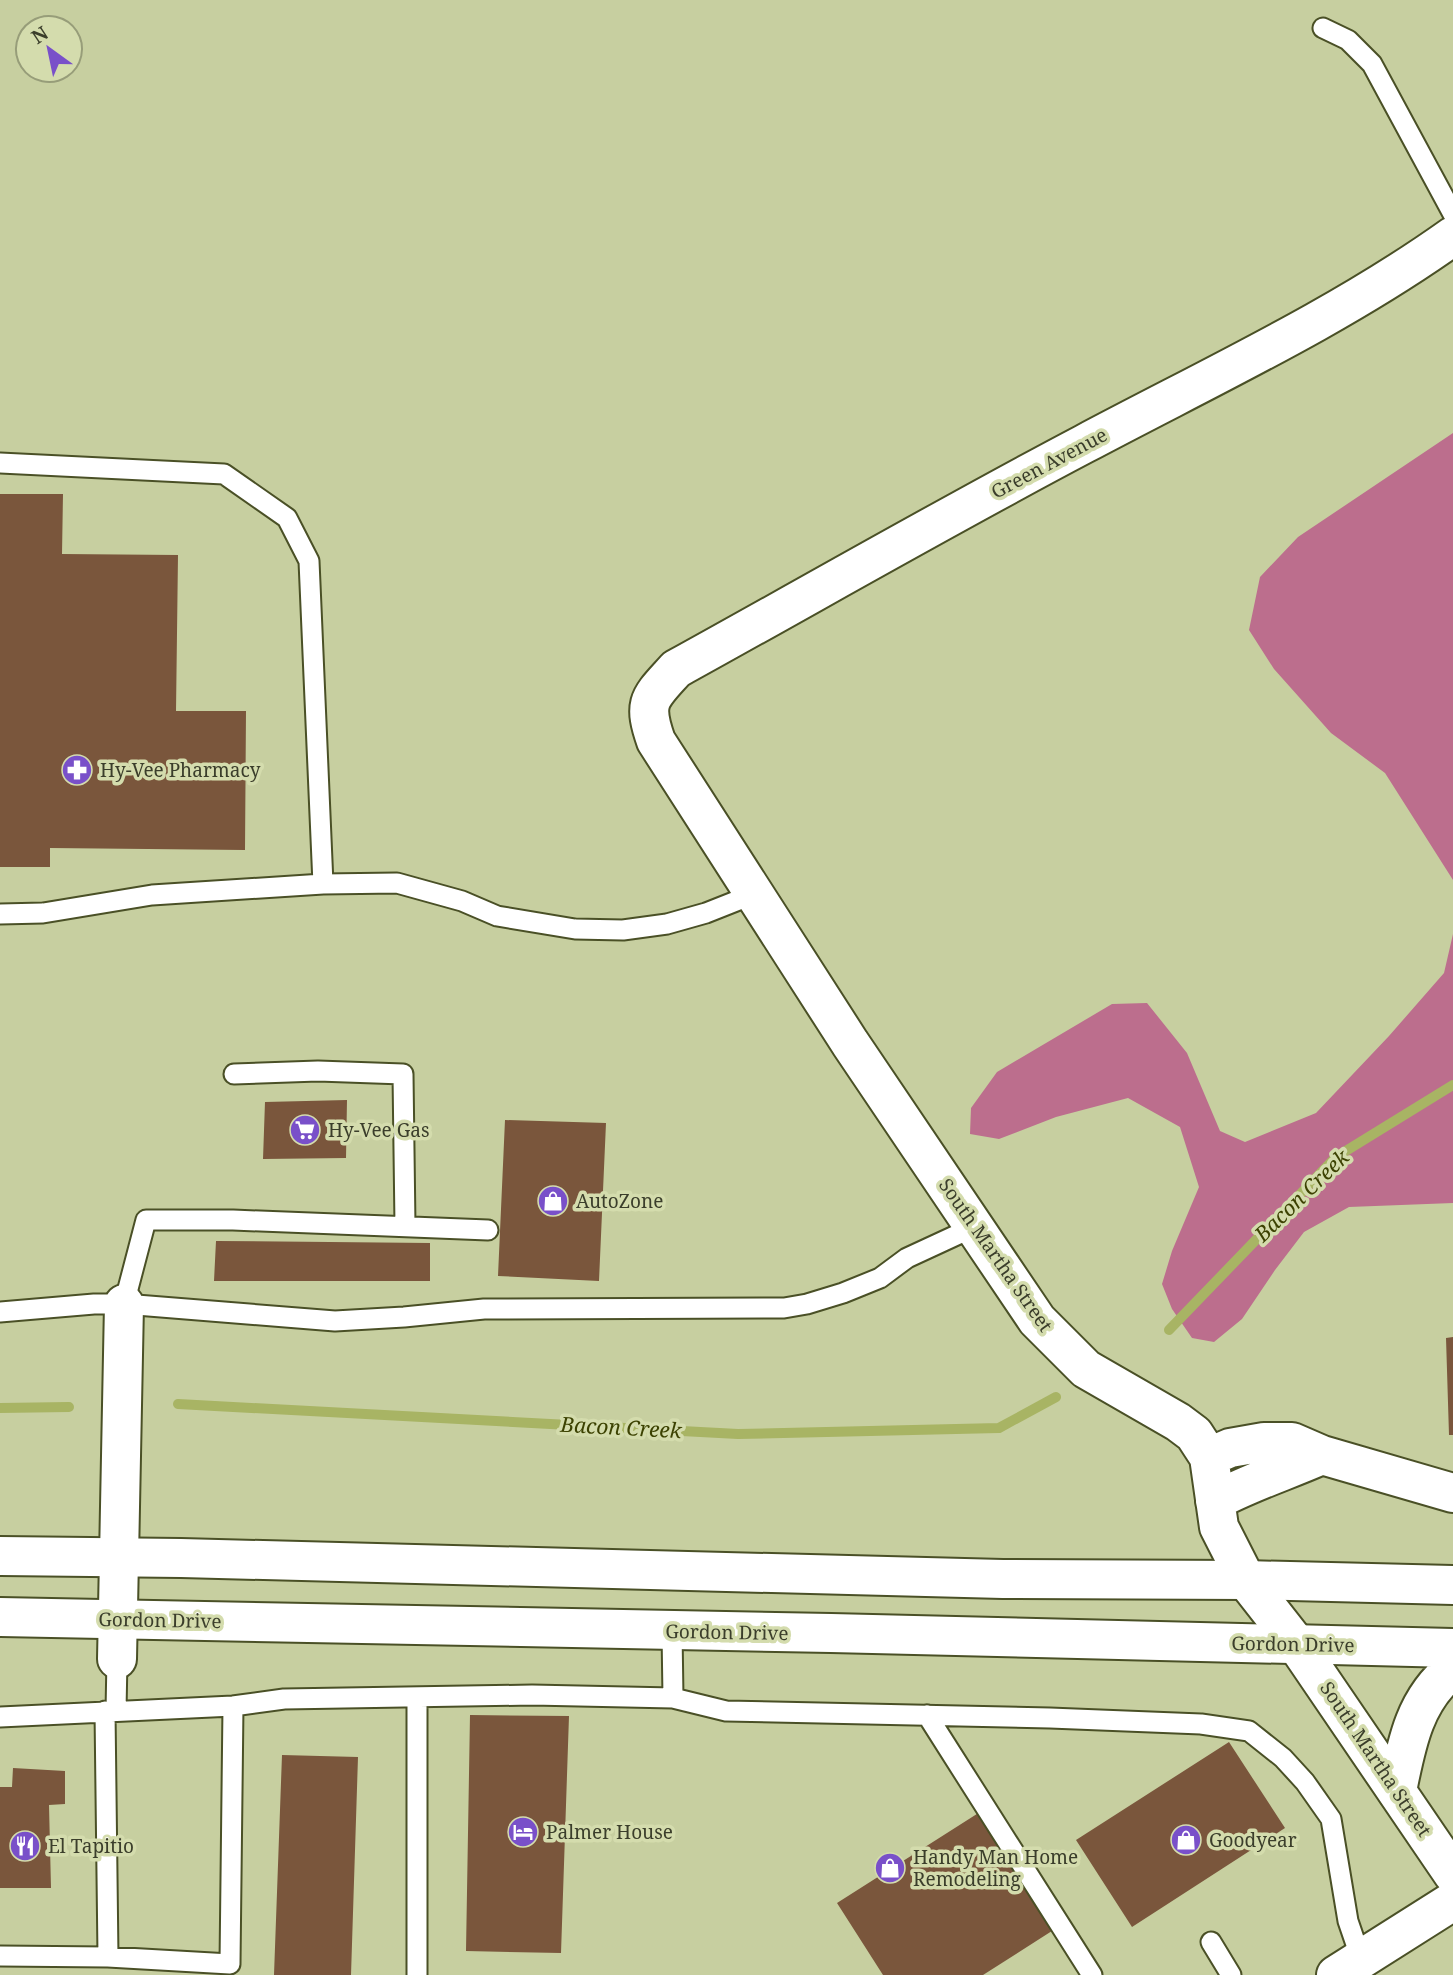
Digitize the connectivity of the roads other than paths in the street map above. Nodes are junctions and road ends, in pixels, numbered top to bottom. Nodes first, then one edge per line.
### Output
1 (1323, 28) dead end
2 (1453, 214) edge
3 (1453, 236) edge
4 (0, 463) edge
5 (652, 696) joint
6 (323, 884) junction
7 (754, 894) junction
8 (0, 914) edge
9 (234, 1074) dead end
10 (405, 1226) junction
11 (974, 1227) junction
12 (488, 1230) dead end
13 (124, 1304) junction
14 (0, 1312) edge
15 (1322, 1455) junction
16 (1209, 1457) junction
17 (1453, 1493) edge
18 (1215, 1500) junction
19 (0, 1556) edge
20 (119, 1557) junction
21 (1246, 1580) junction
22 (1453, 1585) edge
23 (0, 1617) edge
24 (118, 1619) junction
25 (672, 1631) junction
26 (1297, 1645) junction
27 (1453, 1648) edge
28 (117, 1659) joint
29 (1453, 1669) edge
30 (673, 1698) junction
31 (417, 1699) junction
32 (233, 1706) junction
33 (110, 1711) junction
34 (927, 1715) junction
35 (0, 1717) edge
36 (1397, 1791) junction
37 (1453, 1874) edge
38 (1453, 1901) edge
39 (1211, 1942) dead end
40 (0, 1956) edge
41 (108, 1957) junction
42 (1348, 1967) edge
43 (230, 1969) edge
44 (417, 1975) edge
45 (1092, 1975) edge
46 (1231, 1975) edge

1 - 2 lane
3 - 5 street, Green Avenue
4 - 6 lane
5 - 7 street, South Martha Street
6 - 7 lane
6 - 8 lane
7 - 11 street, South Martha Street
9 - 10 lane
10 - 12 lane
10 - 13 lane
11 - 13 lane
11 - 16 street, South Martha Street
13 - 14 lane
13 - 20 street
15 - 16 street
15 - 17 street
15 - 18 street
16 - 18 street, South Martha Street
18 - 21 street, South Martha Street
19 - 20 street
20 - 21 street
20 - 24 street
21 - 22 street
21 - 26 street, South Martha Street
23 - 24 street, Gordon Drive
24 - 25 street, Gordon Drive
24 - 28 street
25 - 26 street, Gordon Drive
25 - 30 lane
26 - 27 street, Gordon Drive
26 - 36 street, South Martha Street
28 - 33 lane
29 - 36 street
30 - 31 lane
30 - 34 lane
31 - 32 lane
31 - 44 lane
32 - 33 lane
32 - 43 lane
33 - 35 lane
33 - 41 lane
34 - 42 lane
34 - 45 lane
36 - 37 street, South Martha Street
38 - 42 street
39 - 46 lane
40 - 41 lane
41 - 43 lane

